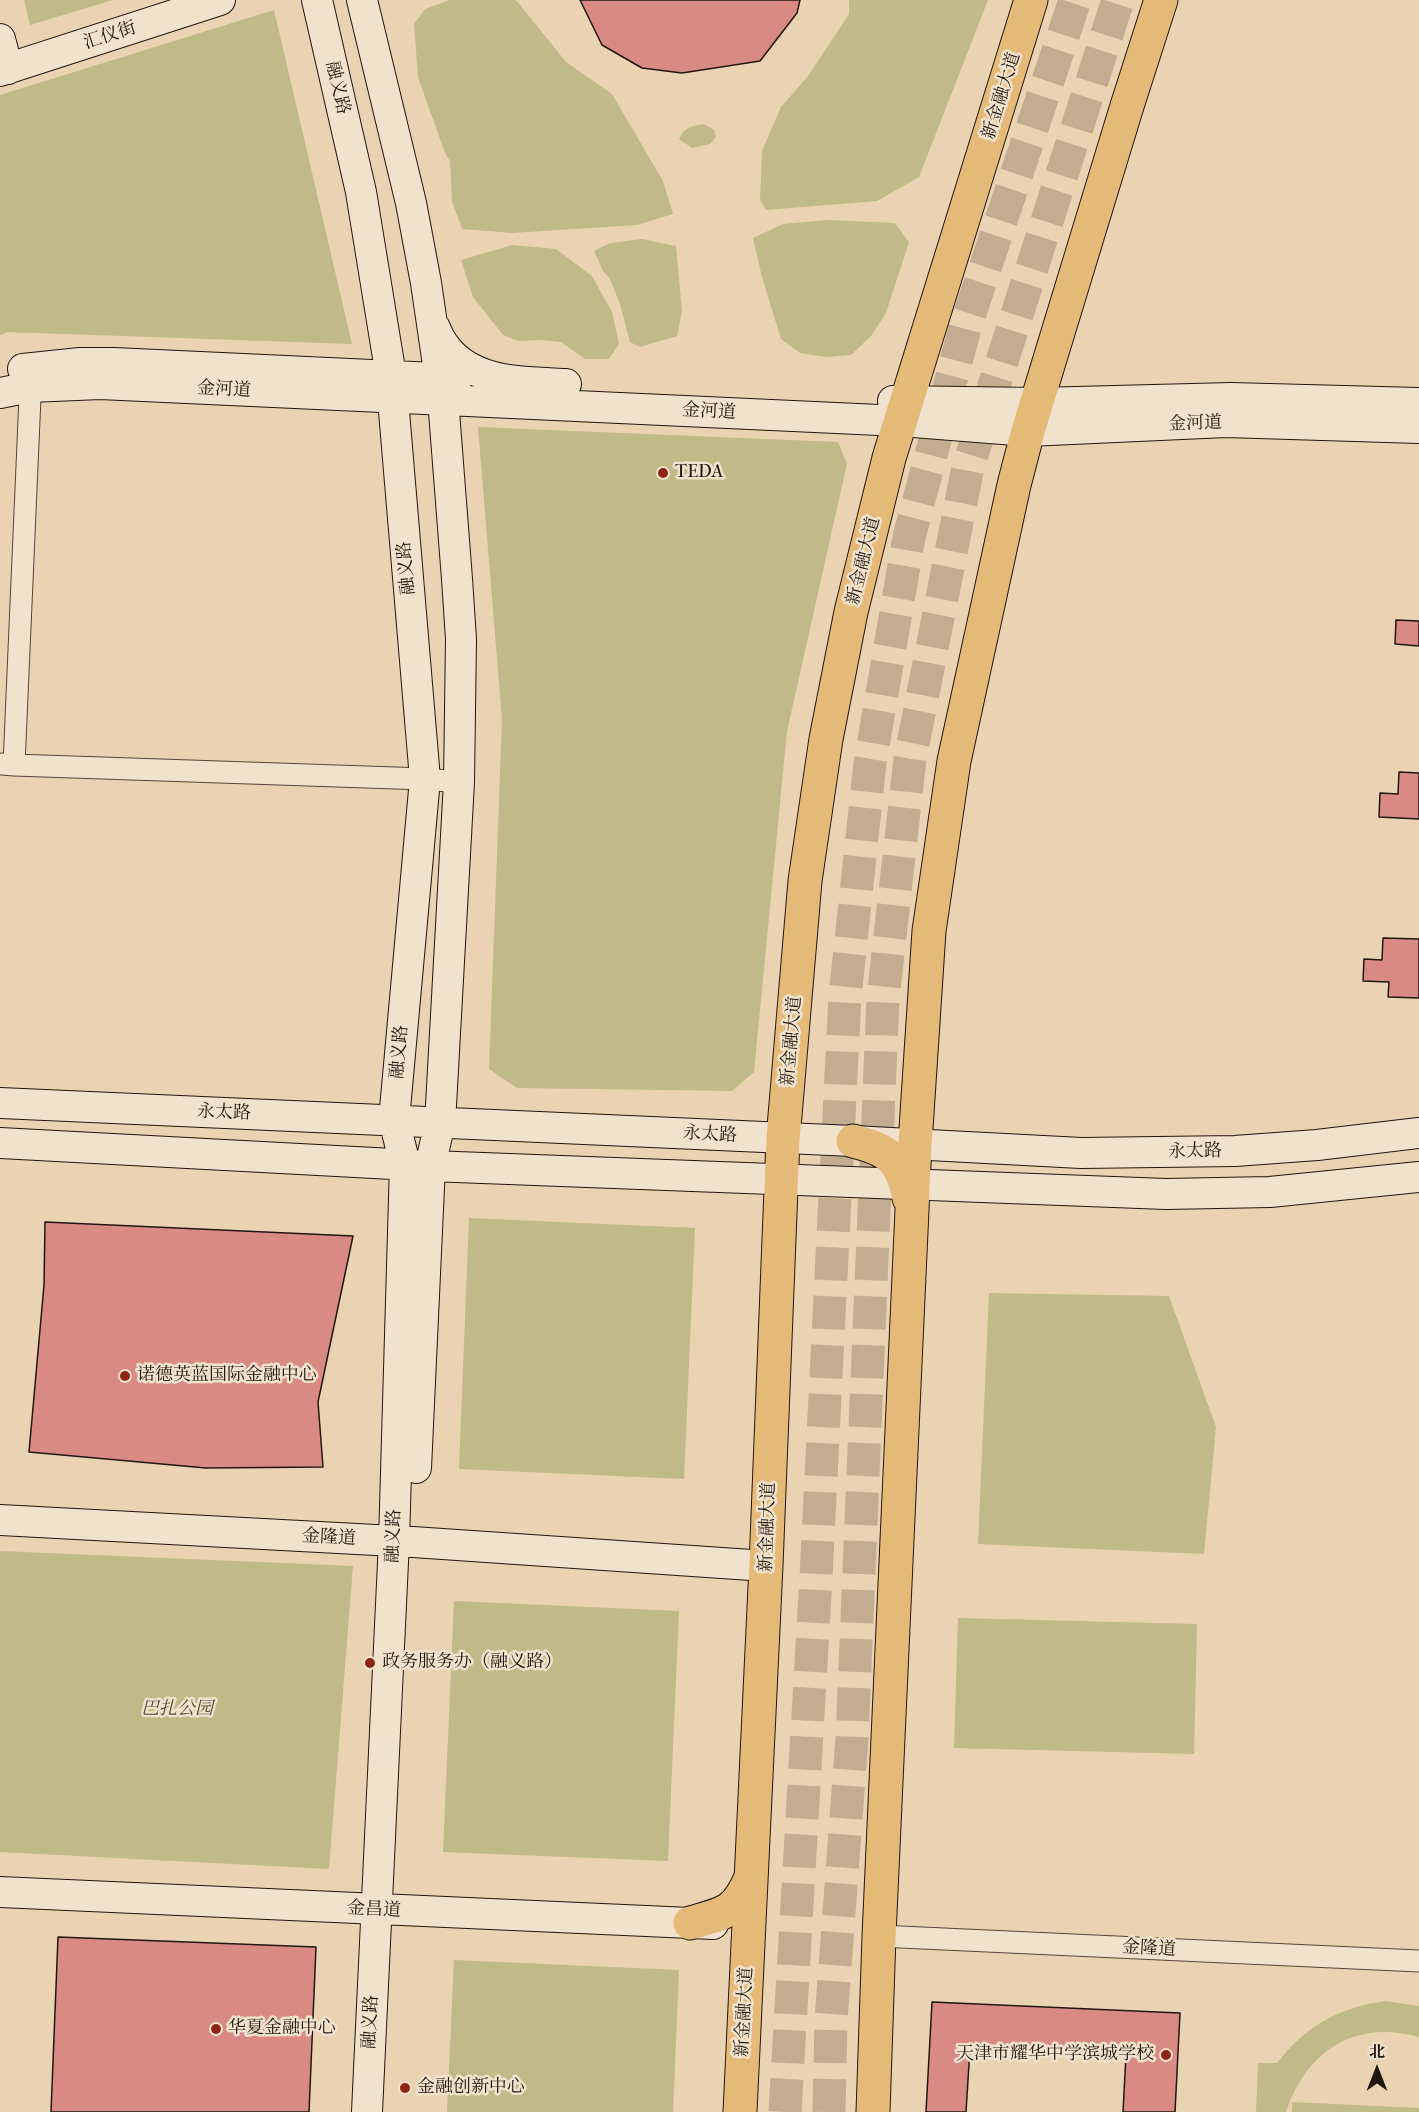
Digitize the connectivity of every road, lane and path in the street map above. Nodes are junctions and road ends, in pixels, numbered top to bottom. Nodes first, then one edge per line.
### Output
1 (220, 0) edge
2 (317, 0) edge
3 (362, 0) edge
4 (1031, 0) edge
5 (1161, 0) edge
6 (0, 39) edge
7 (4, 70) edge
8 (431, 314) junction
9 (0, 372) edge
10 (31, 377) junction
11 (514, 381) junction
12 (395, 383) junction
13 (441, 388) junction
14 (0, 393) edge
15 (1419, 403) edge
16 (904, 411) junction
17 (1033, 417) junction
18 (1419, 428) edge
19 (7, 765) edge
20 (425, 779) junction
21 (459, 782) junction
22 (442, 1056) junction
23 (0, 1103) edge
24 (394, 1120) junction
25 (440, 1123) junction
26 (512, 1126) junction
27 (1419, 1133) edge
28 (783, 1138) junction
29 (853, 1141) junction
30 (0, 1143) edge
31 (915, 1144) junction
32 (417, 1165) junction
33 (1419, 1177) edge
34 (782, 1180) junction
35 (910, 1193) junction
36 (0, 1520) edge
37 (404, 1541) junction
38 (766, 1566) junction
39 (751, 1876) junction
40 (0, 1892) edge
41 (0, 1900) edge
42 (379, 1916) junction
43 (690, 1923) junction
44 (748, 1930) junction
45 (879, 1936) junction
46 (383, 1957) junction
47 (1419, 1961) edge
48 (367, 2112) edge
49 (385, 2112) edge
50 (740, 2112) edge
51 (873, 2112) edge

1 - 7 street, 汇仪街
2 - 12 street, 融义路
3 - 8 street, 融义路
4 - 16 main road, 新金融大道
5 - 17 main road
6 - 7 street
8 - 11 street
8 - 12 street
8 - 13 street, 融义路
9 - 10 street, 金河道
10 - 12 street, 金河道
10 - 12 street, 金河道
10 - 14 street, 金河道
10 - 19 street
11 - 13 street, 金河道
11 - 16 street
12 - 13 street, 金河道
12 - 20 street, 融义路
13 - 16 street, 金河道
13 - 21 street, 融义路
15 - 17 street, 金河道
16 - 17 street, 金河道
16 - 28 main road, 新金融大道
17 - 18 street, 金河道
17 - 31 main road
19 - 20 street
20 - 21 street
20 - 24 street, 融义路
21 - 22 street, 融义路
22 - 25 street, 融义路
22 - 26 street
23 - 24 street, 永太路
24 - 25 street, 永太路
24 - 32 street, 融义路
25 - 26 street, 永太路
25 - 32 street, 融义路
26 - 28 street, 永太路
27 - 31 street, 永太路
28 - 29 street, 永太路
28 - 34 main road, 新金融大道
29 - 31 street, 永太路
29 - 35 main road
30 - 32 street
31 - 35 main road
32 - 34 street
32 - 37 street, 融义路
33 - 35 street
34 - 35 street
34 - 38 main road, 新金融大道
35 - 45 main road
36 - 37 street, 金隆道
37 - 38 street, 金隆道
37 - 42 street, 融义路
38 - 39 main road, 新金融大道
39 - 43 main road
39 - 44 main road, 新金融大道
40 - 42 street, 金昌道
41 - 42 street, 金昌道
42 - 43 street
42 - 44 street, 金昌道
42 - 46 street, 融义路
43 - 44 street
44 - 50 main road, 新金融大道
45 - 47 street, 金隆道
45 - 51 main road
46 - 48 street, 融义路
46 - 49 street, 融义路

